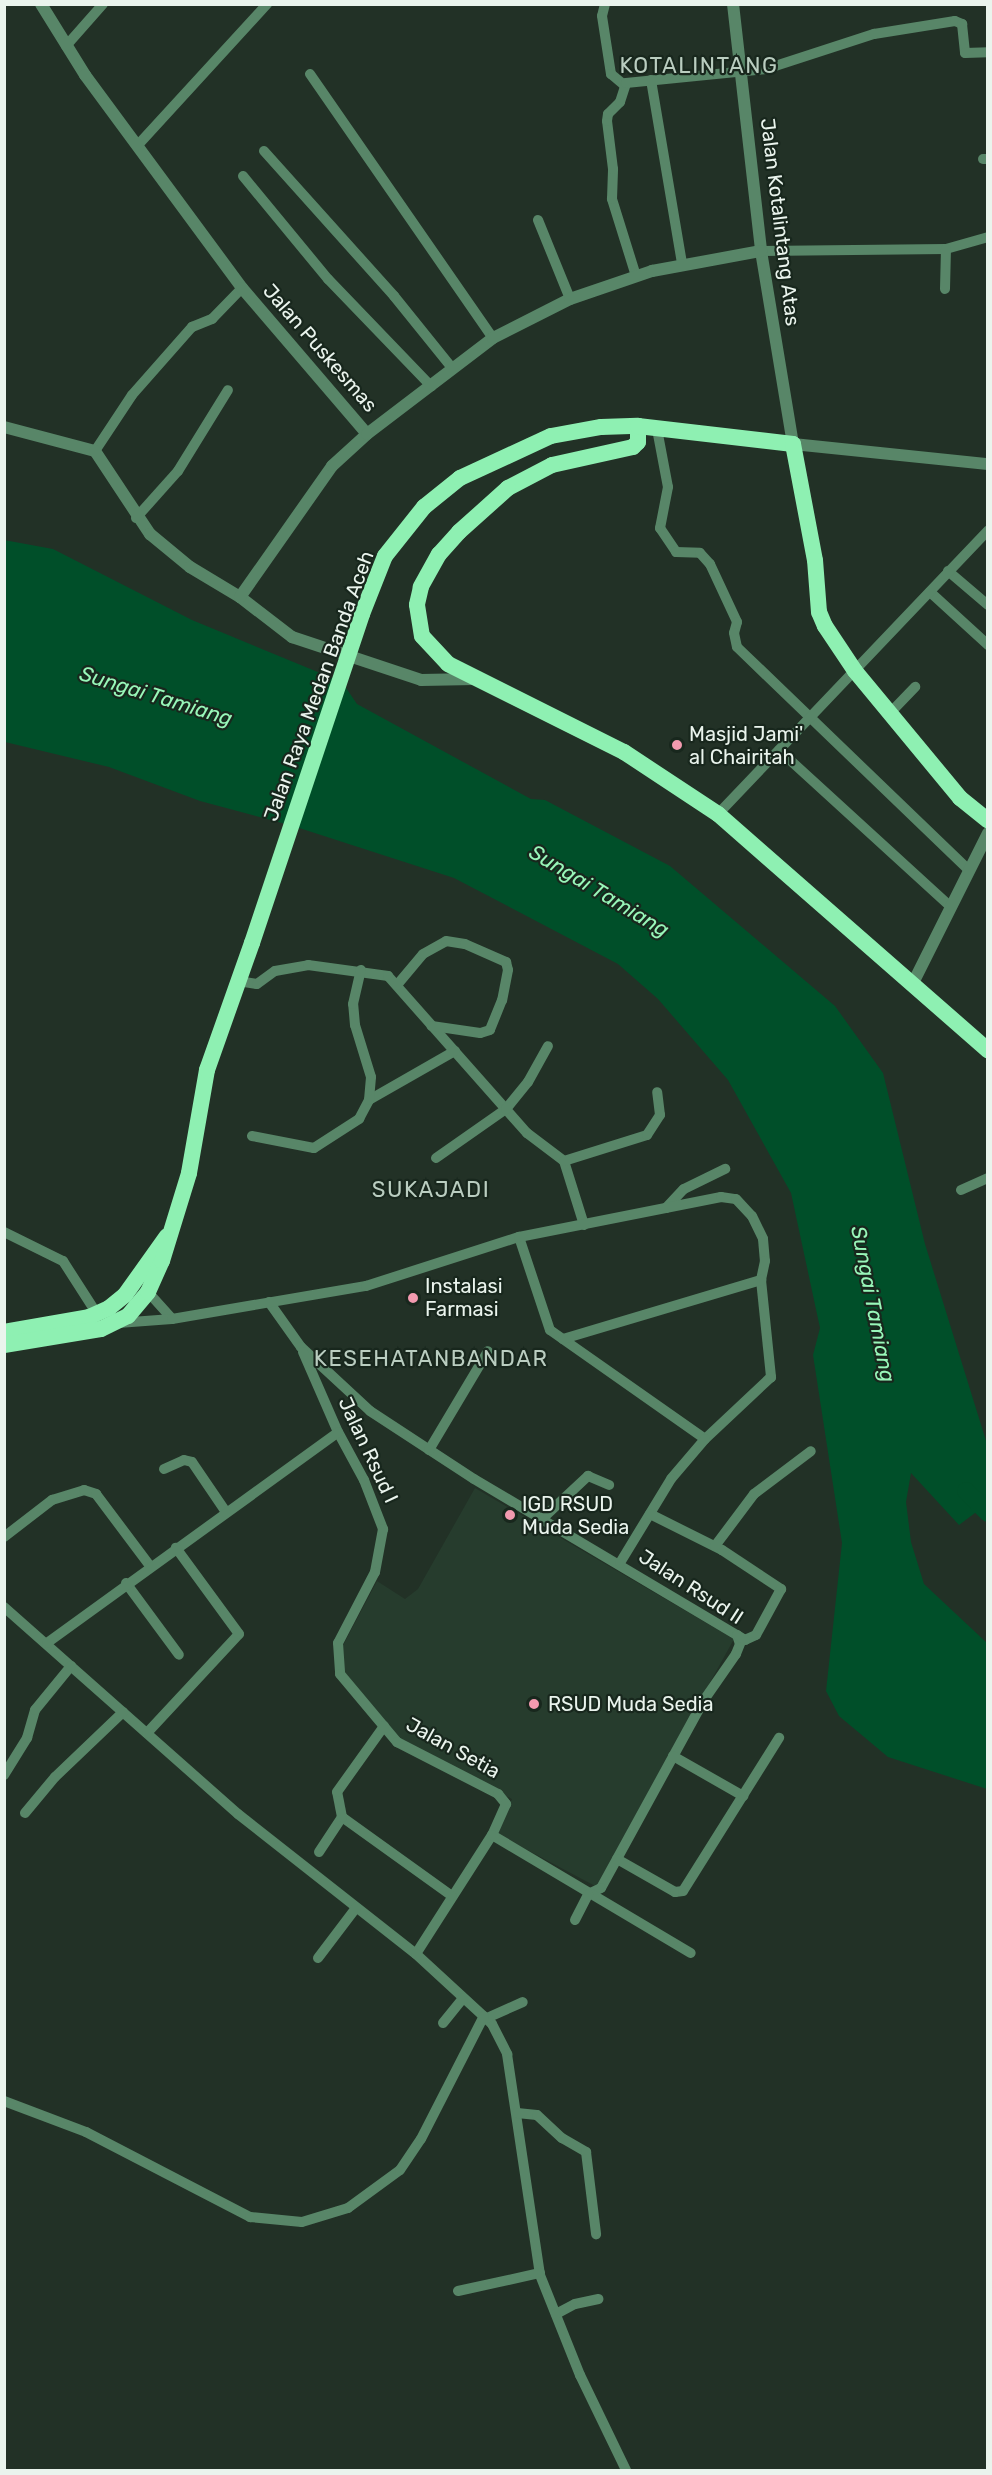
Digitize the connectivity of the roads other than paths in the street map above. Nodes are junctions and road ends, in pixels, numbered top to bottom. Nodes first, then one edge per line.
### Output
1 (41, 4) edge
2 (103, 4) edge
3 (267, 4) edge
4 (605, 4) edge
5 (733, 4) edge
6 (66, 46) junction
7 (987, 52) edge
8 (741, 70) junction
9 (310, 74) dead end
10 (651, 80) junction
11 (624, 85) junction
12 (137, 146) junction
13 (264, 151) dead end
14 (243, 176) dead end
15 (538, 220) dead end
16 (987, 237) edge
17 (946, 249) junction
18 (761, 251) junction
19 (682, 264) junction
20 (636, 276) junction
21 (242, 288) junction
22 (945, 289) dead end
23 (570, 299) junction
24 (493, 338) junction
25 (452, 368) junction
26 (431, 386) junction
27 (228, 390) dead end
28 (638, 426) junction
29 (4, 428) edge
30 (657, 429) junction
31 (367, 434) junction
32 (793, 444) junction
33 (95, 451) junction
34 (987, 464) edge
35 (136, 518) junction
36 (987, 530) edge
37 (948, 572) junction
38 (930, 592) junction
39 (240, 597) junction
40 (987, 605) edge
41 (987, 645) edge
42 (855, 671) junction
43 (474, 679) junction
44 (915, 687) dead end
45 (891, 712) junction
46 (810, 716) junction
47 (779, 750) junction
48 (718, 814) junction
49 (987, 820) edge
50 (987, 833) edge
51 (968, 869) junction
52 (949, 905) junction
53 (361, 970) junction
54 (238, 981) junction
55 (397, 985) junction
56 (912, 985) junction
57 (432, 1026) junction
58 (548, 1046) dead end
59 (987, 1050) edge
60 (455, 1051) junction
61 (657, 1092) dead end
62 (369, 1100) junction
63 (506, 1109) junction
64 (252, 1136) dead end
65 (436, 1158) dead end
66 (564, 1161) junction
67 (725, 1169) dead end
68 (987, 1178) edge
69 (961, 1190) dead end
70 (666, 1208) junction
71 (584, 1225) junction
72 (4, 1232) edge
73 (167, 1236) junction
74 (519, 1237) junction
75 (761, 1280) junction
76 (148, 1292) junction
77 (269, 1302) junction
78 (97, 1314) junction
79 (171, 1319) junction
80 (117, 1323) junction
81 (4, 1332) edge
82 (563, 1339) junction
83 (4, 1345) edge
84 (301, 1347) junction
85 (488, 1351) dead end
86 (338, 1432) junction
87 (705, 1439) junction
88 (429, 1450) junction
89 (811, 1451) dead end
90 (164, 1469) dead end
91 (609, 1485) dead end
92 (226, 1512) junction
93 (650, 1514) junction
94 (543, 1518) junction
95 (4, 1537) edge
96 (715, 1546) junction
97 (176, 1548) junction
98 (620, 1563) junction
99 (150, 1566) junction
100 (375, 1572) joint
101 (126, 1584) junction
102 (4, 1607) edge
103 (737, 1635) junction
104 (46, 1643) junction
105 (179, 1655) dead end
106 (71, 1666) junction
107 (123, 1712) junction
108 (384, 1726) junction
109 (147, 1733) junction
110 (779, 1738) dead end
111 (673, 1756) junction
112 (4, 1775) edge
113 (743, 1796) junction
114 (25, 1813) dead end
115 (342, 1817) junction
116 (492, 1835) junction
117 (319, 1852) dead end
118 (617, 1859) junction
119 (588, 1894) junction
120 (452, 1896) junction
121 (356, 1908) junction
122 (575, 1920) dead end
123 (691, 1953) dead end
124 (416, 1954) junction
125 (318, 1958) dead end
126 (464, 1998) junction
127 (523, 2001) dead end
128 (486, 2017) junction
129 (443, 2023) dead end
130 (4, 2101) edge
131 (517, 2113) junction
132 (596, 2234) dead end
133 (540, 2273) junction
134 (458, 2291) dead end
135 (598, 2299) dead end
136 (556, 2314) junction
137 (626, 2470) edge

1 - 6 street, Jalan Puskesmas
2 - 6 street
3 - 12 street
4 - 11 street
5 - 8 street, Jalan Kotalintang Atas
6 - 12 street, Jalan Puskesmas
7 - 8 street
8 - 10 street
8 - 18 street, Jalan Kotalintang Atas
9 - 24 street
10 - 11 street
10 - 19 street
11 - 20 street
12 - 21 street, Jalan Puskesmas
13 - 25 street
14 - 26 street
15 - 23 street
16 - 17 street
17 - 18 street
17 - 22 street
18 - 19 street
18 - 32 street, Jalan Kotalintang Atas
19 - 20 street
20 - 23 street
21 - 31 street, Jalan Puskesmas
21 - 33 street
23 - 24 street
24 - 25 street
25 - 26 street
26 - 31 street
27 - 35 street
28 - 30 highway, Jalan Raya Medan Banda Aceh
28 - 43 highway
28 - 54 highway, Jalan Raya Medan Banda Aceh, bridge
29 - 33 street
30 - 32 highway, Jalan Raya Medan Banda Aceh
30 - 46 street
31 - 39 street
32 - 34 street
32 - 42 highway
33 - 35 street
35 - 39 street
36 - 37 street
37 - 38 street
37 - 40 street
38 - 41 street
38 - 42 street
39 - 43 street
42 - 45 highway
42 - 46 street
43 - 48 highway
44 - 45 street
45 - 49 highway
46 - 47 street
46 - 51 street
47 - 48 street
47 - 52 street
48 - 56 highway
50 - 51 street
51 - 52 street
52 - 56 street
53 - 54 street
53 - 55 street
53 - 62 street
54 - 73 highway, Jalan Raya Medan Banda Aceh
55 - 57 street
55 - 57 street
56 - 59 highway
57 - 60 street
58 - 63 street
60 - 62 street
60 - 63 street
61 - 66 street
62 - 64 street
63 - 65 street
63 - 66 street
66 - 71 street
67 - 70 street
68 - 69 street
70 - 71 street
70 - 75 street
71 - 74 street
72 - 78 street
73 - 76 highway, Jalan Raya Medan Banda Aceh
73 - 78 highway, Jalan Raya Medan Banda Aceh
74 - 77 street
74 - 82 street
75 - 82 street
75 - 87 street
76 - 79 street
76 - 80 highway, Jalan Raya Medan Banda Aceh
77 - 79 street
77 - 84 street, Jalan Rsud II
78 - 81 highway, Jalan Raya Medan Banda Aceh
79 - 80 street
80 - 83 highway, Jalan Raya Medan Banda Aceh
82 - 87 street
84 - 86 street, Jalan Rsud I
84 - 88 street, Jalan Rsud II
85 - 88 street
86 - 92 street
86 - 100 street, Jalan Rsud I
87 - 93 street
88 - 94 street, Jalan Rsud II
89 - 96 street
90 - 92 street
91 - 94 street
92 - 97 street
93 - 96 street
93 - 98 street
94 - 98 street, Jalan Rsud II
95 - 99 street
96 - 103 street
97 - 99 street
97 - 109 street
98 - 103 street, Jalan Rsud II
99 - 101 street
100 - 108 street, Jalan Setia
101 - 104 street
101 - 105 street
102 - 104 street
103 - 111 street, Jalan Rsud II
104 - 106 street
106 - 107 street
106 - 112 street
107 - 109 street
107 - 114 street
108 - 115 street
108 - 116 street, Jalan Setia
109 - 121 street
110 - 113 street
111 - 113 street
111 - 118 street, Jalan Rsud II
113 - 118 street
115 - 117 street
115 - 120 street
116 - 119 street
116 - 120 street, Jalan Setia
118 - 119 street, Jalan Rsud II
119 - 122 street, Jalan Rsud II
119 - 123 street
120 - 124 street, Jalan Setia
121 - 124 street
121 - 125 street
124 - 126 street
126 - 128 street
126 - 129 street
127 - 128 street
128 - 130 street
128 - 131 street
131 - 132 street
131 - 133 street
133 - 134 street
133 - 136 street
135 - 136 street
136 - 137 street

